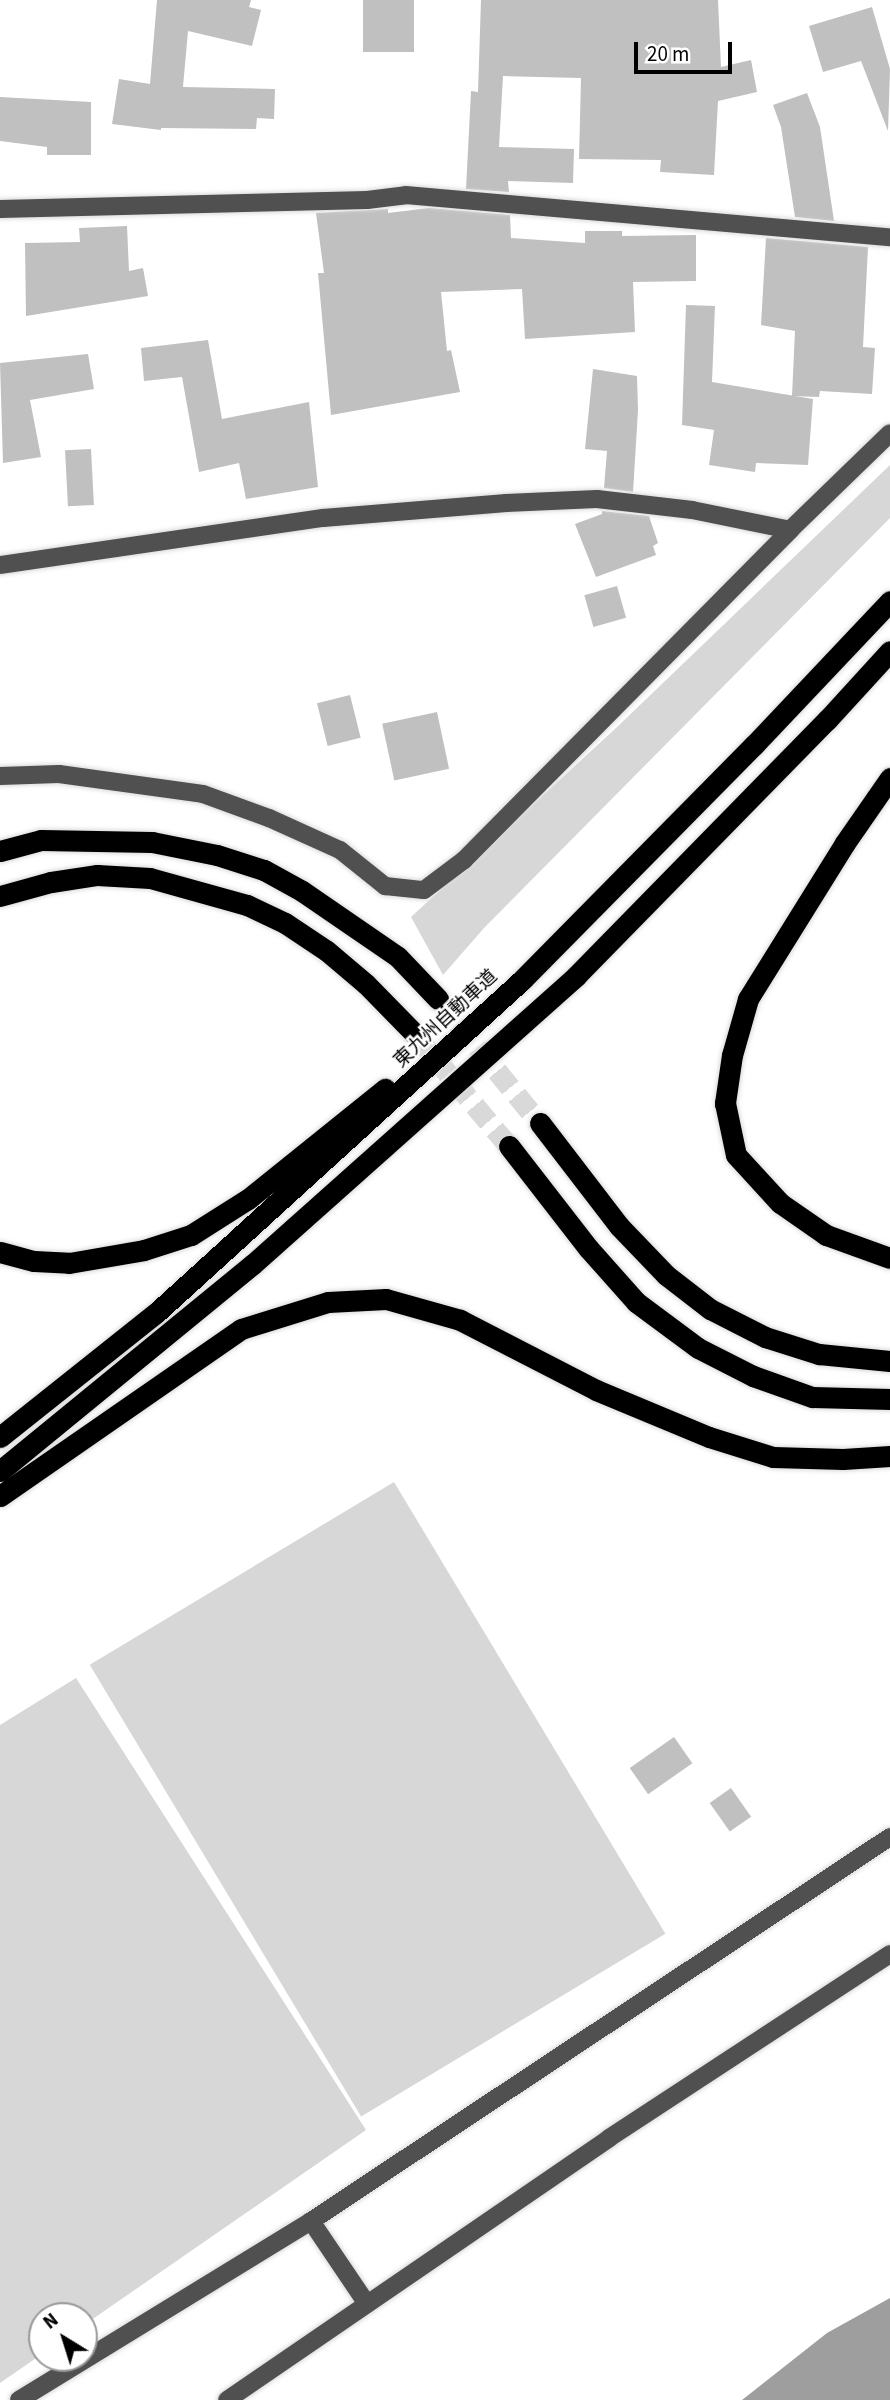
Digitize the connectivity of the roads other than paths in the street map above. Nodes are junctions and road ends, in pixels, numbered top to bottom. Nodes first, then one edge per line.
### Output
1 (0, 209) edge
2 (890, 237) edge
3 (890, 433) edge
4 (790, 530) junction
5 (0, 565) edge
6 (890, 601) edge
7 (890, 651) edge
8 (0, 776) edge
9 (890, 778) edge
10 (0, 851) edge
11 (0, 896) edge
12 (522, 980) junction
13 (438, 999) tunnel mouth
14 (415, 1034) tunnel mouth
15 (540, 1123) tunnel mouth
16 (509, 1146) tunnel mouth
17 (0, 1252) edge
18 (890, 1258) edge
19 (890, 1361) edge
20 (890, 1399) edge
21 (0, 1437) edge
22 (890, 1456) edge
23 (0, 1471) edge
24 (0, 1496) edge
25 (890, 1836) edge
26 (890, 1954) edge
27 (311, 2221) junction
28 (367, 2304) junction
29 (19, 2400) edge
30 (226, 2400) edge

1 - 2 street
3 - 4 street
4 - 5 street
4 - 8 street
6 - 12 highway, 東九州自動車道
7 - 23 highway
9 - 18 highway
10 - 13 highway
11 - 14 highway
12 - 17 highway
12 - 21 highway, 東九州自動車道
15 - 19 highway
16 - 20 highway
22 - 24 highway
25 - 27 street
26 - 28 street
27 - 28 street
27 - 29 street
28 - 30 street

